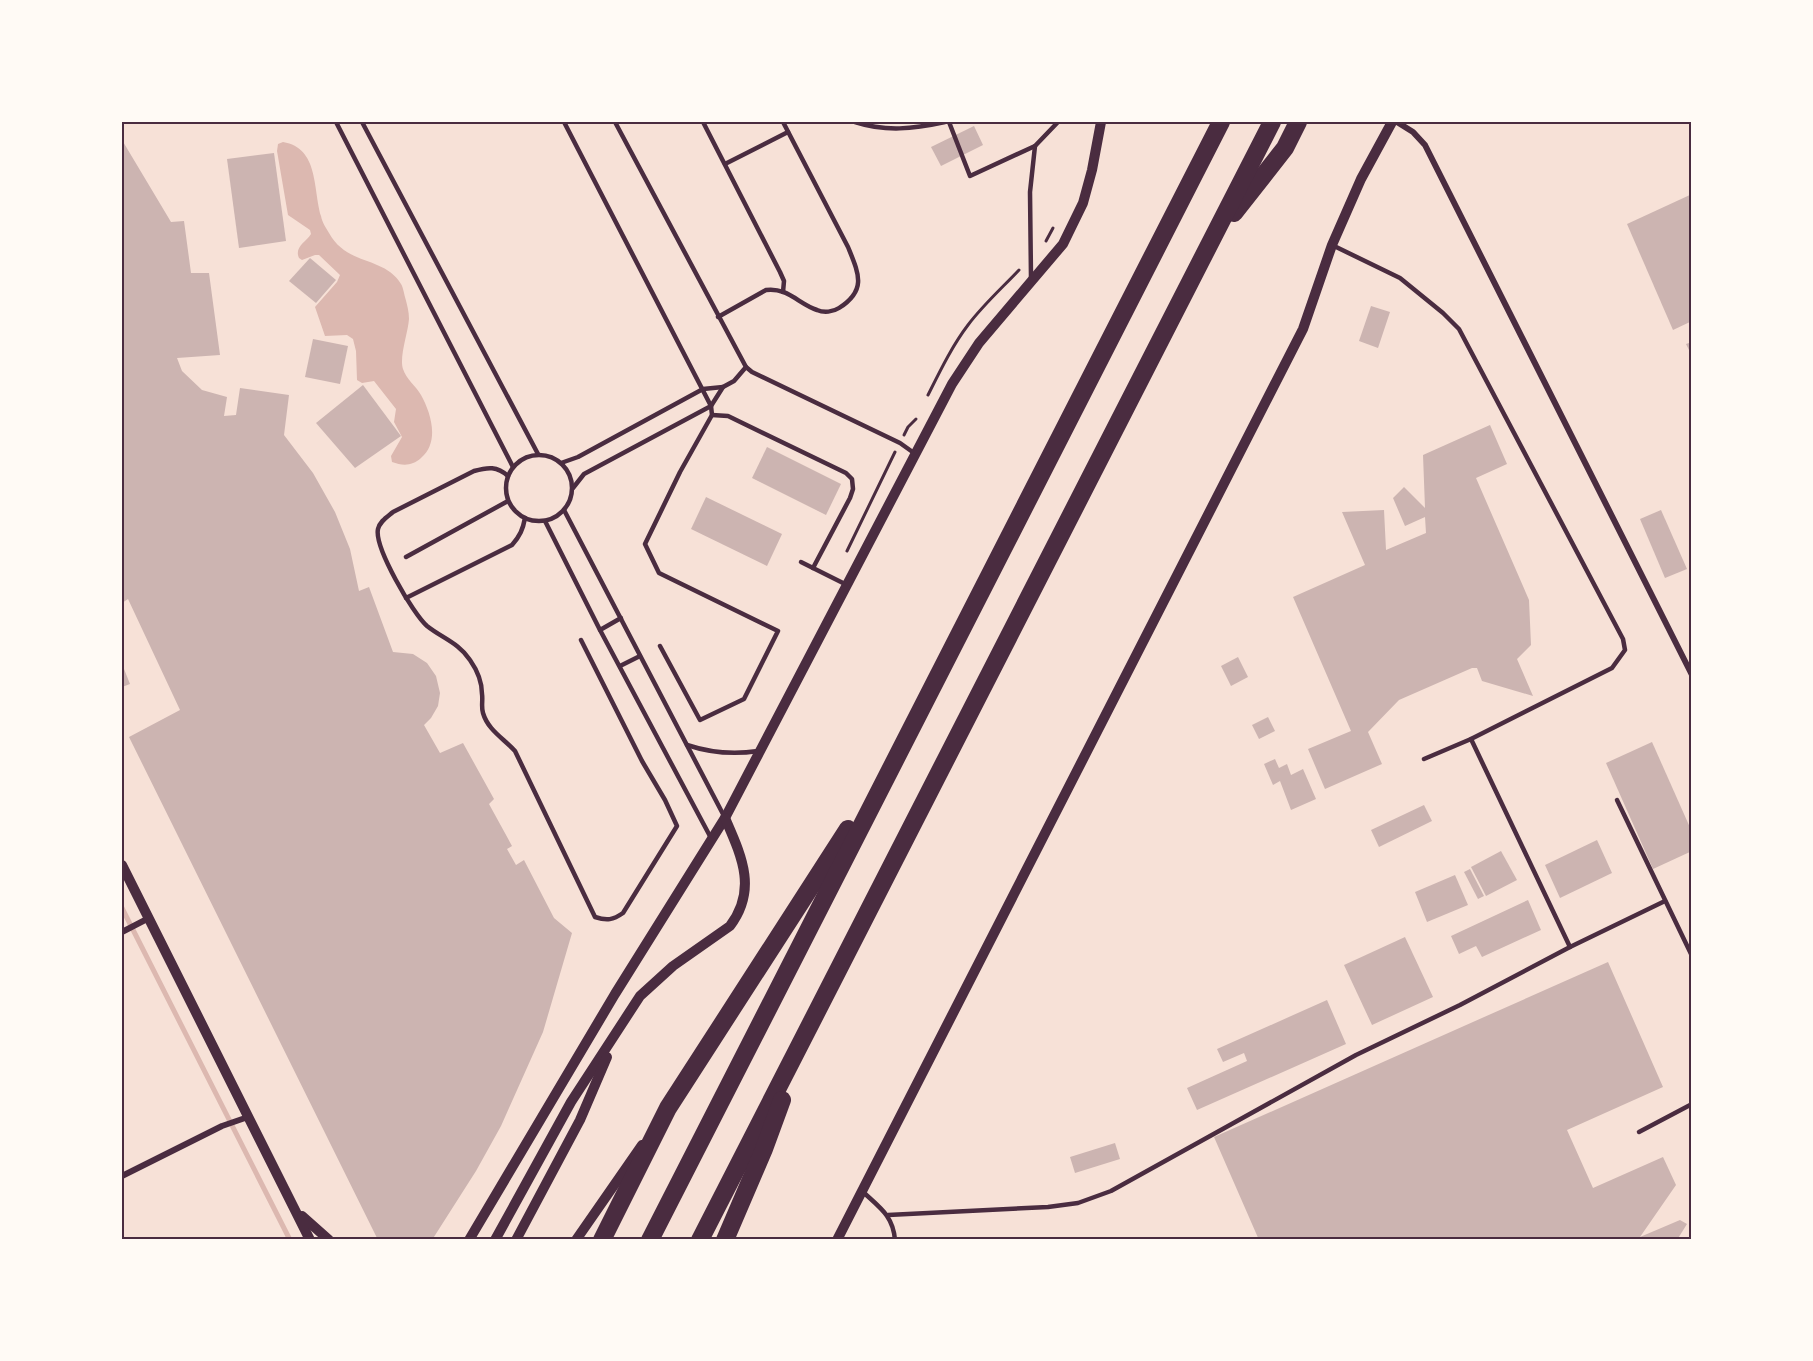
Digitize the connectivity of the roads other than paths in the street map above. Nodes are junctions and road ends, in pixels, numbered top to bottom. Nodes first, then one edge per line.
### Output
1 (336, 122) edge
2 (362, 122) edge
3 (564, 122) edge
4 (615, 122) edge
5 (703, 122) edge
6 (783, 122) edge
7 (855, 122) edge
8 (947, 122) edge
9 (1058, 122) edge
10 (1101, 122) edge
11 (1221, 122) edge
12 (1272, 122) edge
13 (1298, 122) edge
14 (1392, 122) edge
15 (1396, 122) edge
16 (788, 132) junction
17 (1035, 146) junction
18 (725, 164) junction
19 (1332, 245) junction
20 (1207, 247) junction
21 (1031, 284) junction
22 (783, 292) junction
23 (718, 317) junction
24 (746, 367) junction
25 (723, 387) junction
26 (703, 389) junction
27 (711, 406) junction
28 (712, 415) junction
29 (538, 454) junction
30 (915, 454) junction
31 (561, 463) junction
32 (513, 467) junction
33 (508, 476) junction
34 (573, 488) junction
35 (508, 501) junction
36 (564, 510) junction
37 (525, 518) junction
38 (545, 521) junction
39 (406, 557) dead end
40 (801, 562) dead end
41 (813, 568) junction
42 (847, 585) junction
43 (406, 598) junction
44 (621, 618) junction
45 (600, 630) junction
46 (581, 640) dead end
47 (660, 646) dead end
48 (640, 656) junction
49 (620, 666) junction
50 (1692, 675) edge
51 (1471, 739) junction
52 (687, 745) junction
53 (902, 745) junction
54 (760, 751) junction
55 (1424, 759) dead end
56 (1617, 800) dead end
57 (725, 818) junction
58 (712, 840) junction
59 (122, 865) edge
60 (1665, 901) junction
61 (145, 920) junction
62 (122, 932) edge
63 (1570, 947) junction
64 (1692, 957) edge
65 (812, 1019) junction
66 (619, 1030) junction
67 (1692, 1104) edge
68 (668, 1108) junction
69 (244, 1118) junction
70 (1639, 1132) dead end
71 (122, 1176) edge
72 (862, 1191) junction
73 (297, 1211) junction
74 (888, 1215) junction
75 (310, 1239) edge
76 (329, 1239) edge
77 (469, 1239) edge
78 (495, 1239) edge
79 (516, 1239) edge
80 (576, 1239) edge
81 (602, 1239) edge
82 (650, 1239) edge
83 (700, 1239) edge
84 (725, 1239) edge
85 (837, 1239) edge
86 (895, 1239) edge

1 - 32 lane
2 - 29 lane
3 - 26 lane
4 - 23 lane
5 - 18 lane
6 - 16 lane
7 - 8 lane
8 - 17 lane
9 - 17 lane
10 - 21 street
11 - 53 highway
12 - 20 highway
13 - 20 highway
14 - 19 street
15 - 50 street
16 - 18 lane
16 - 22 lane
17 - 21 lane
18 - 22 lane
19 - 51 lane
19 - 72 street
20 - 65 highway
21 - 30 street
22 - 23 lane
23 - 24 lane
24 - 25 lane
24 - 30 lane
25 - 26 lane
25 - 27 lane
26 - 27 lane
26 - 31 lane
27 - 28 lane
27 - 34 lane
28 - 41 lane
28 - 47 lane
29 - 31 lane
29 - 32 lane
30 - 42 street
31 - 34 lane
32 - 33 lane
33 - 35 lane
33 - 43 lane
34 - 36 lane
35 - 37 lane
35 - 39 lane
36 - 38 lane
36 - 44 lane
37 - 38 lane
37 - 43 lane
38 - 45 lane
40 - 41 lane
41 - 42 lane
42 - 54 street
43 - 46 lane
44 - 45 lane
44 - 48 lane
45 - 49 lane
48 - 49 lane
48 - 52 lane
49 - 58 lane
51 - 55 lane
51 - 63 lane
52 - 54 lane
52 - 57 lane
53 - 68 highway
53 - 82 highway
54 - 57 street
56 - 60 lane
57 - 58 street
57 - 66 street
58 - 77 street
59 - 61 street
60 - 63 lane
60 - 64 lane
61 - 62 street
61 - 69 street
63 - 74 lane
65 - 83 highway
65 - 84 highway
66 - 78 street
66 - 79 street
67 - 70 lane
68 - 80 street
68 - 81 highway
69 - 71 street
69 - 73 street
72 - 74 lane
72 - 85 street
73 - 75 street
73 - 76 street
74 - 86 lane

